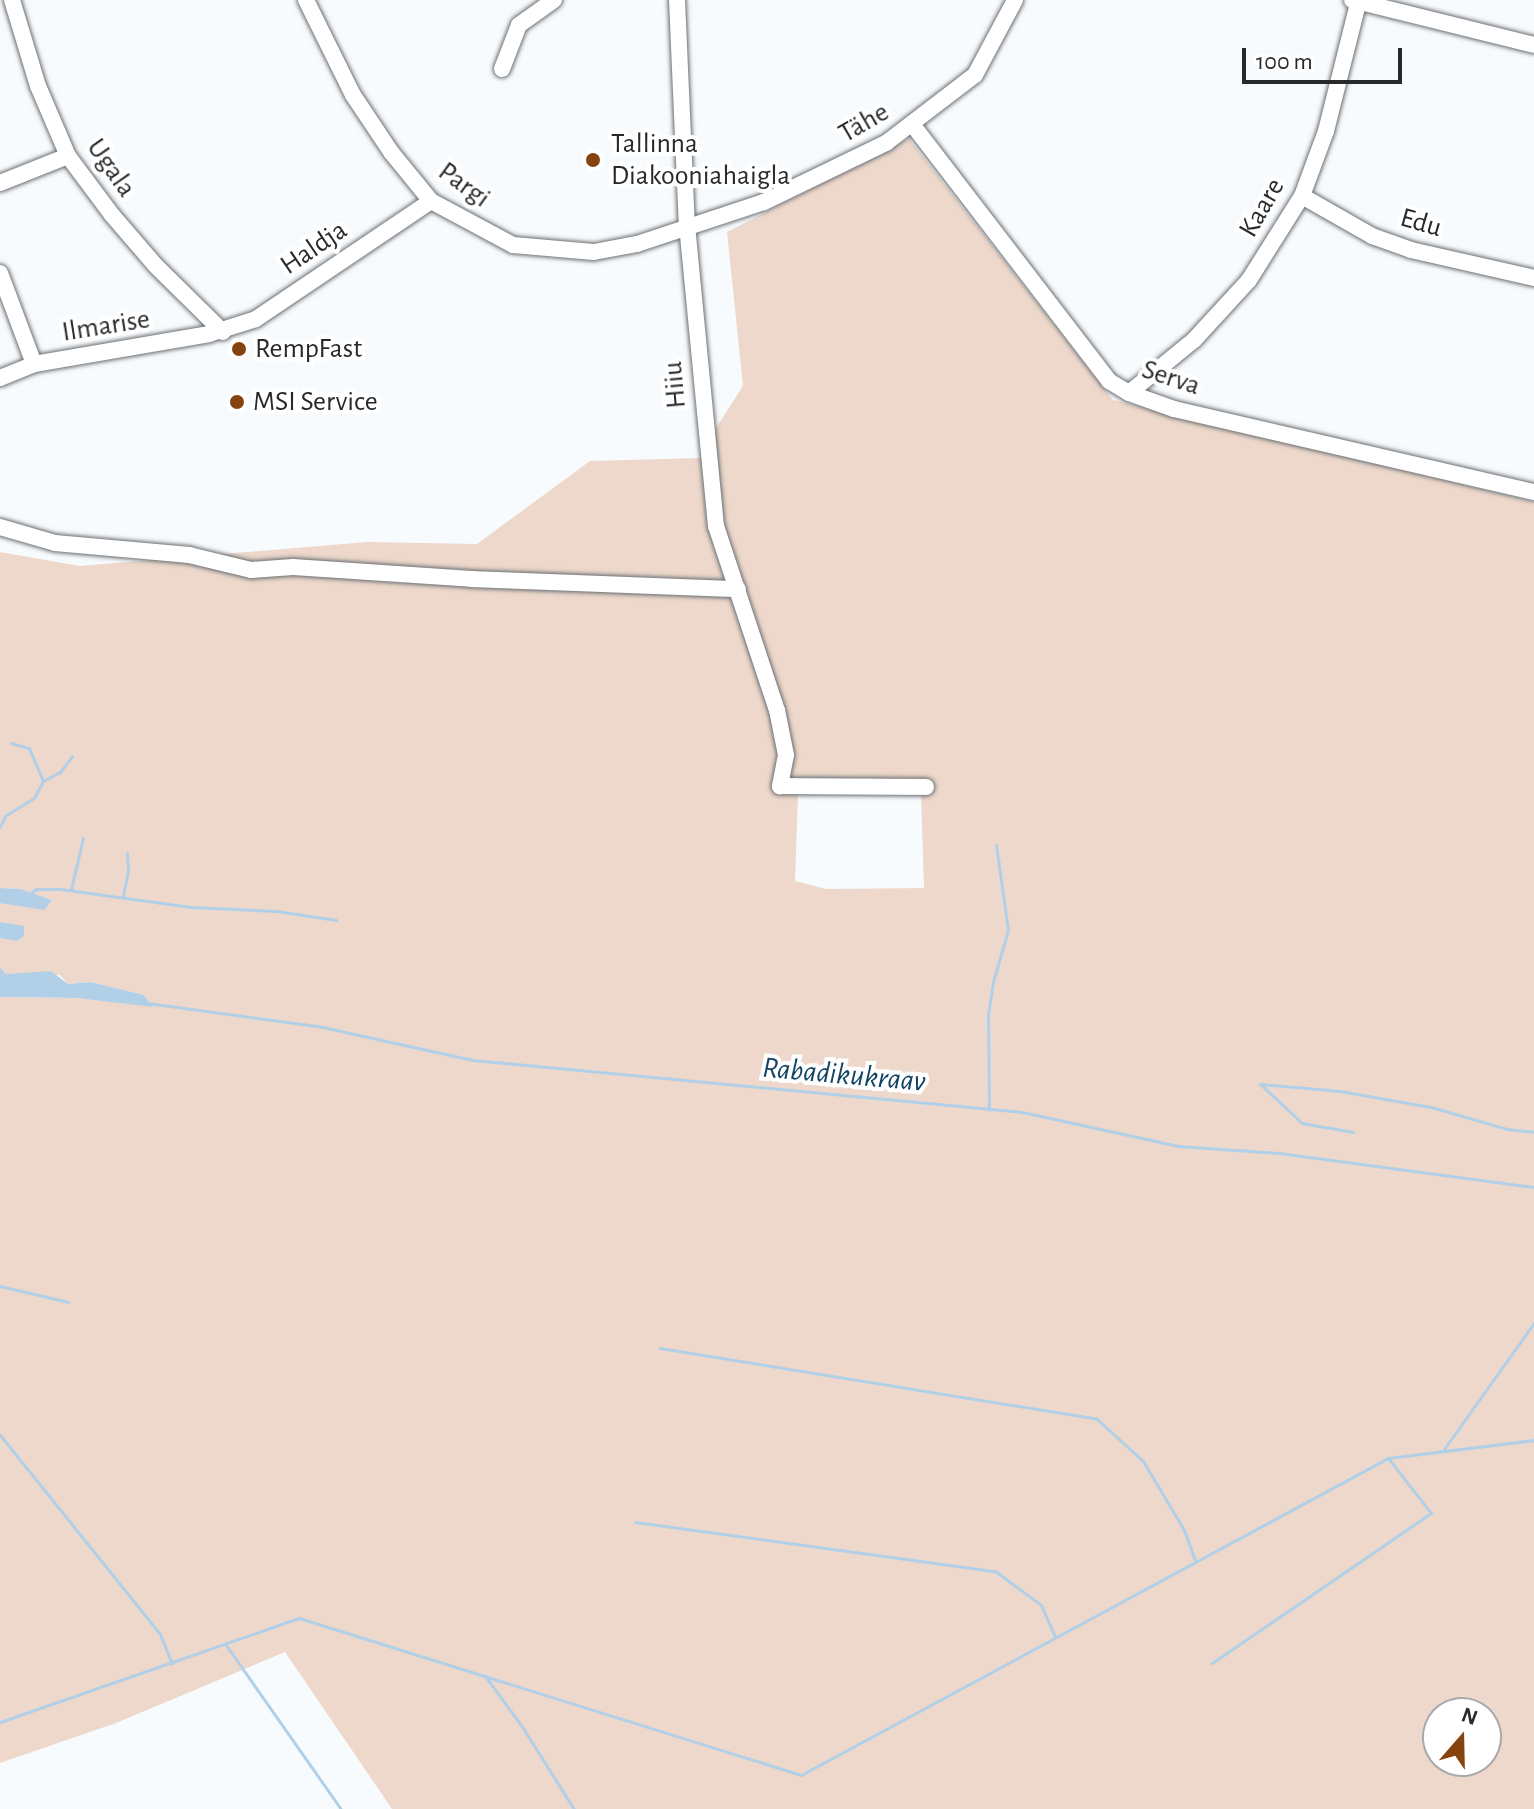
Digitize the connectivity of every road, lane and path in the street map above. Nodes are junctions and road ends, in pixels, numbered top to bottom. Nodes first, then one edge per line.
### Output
1 (12, 0) edge
2 (306, 0) edge
3 (554, 0) edge
4 (677, 0) edge
5 (1015, 0) edge
6 (1357, 1) edge
7 (1534, 45) edge
8 (502, 69) dead end
9 (912, 124) junction
10 (68, 156) junction
11 (0, 183) edge
12 (1302, 196) junction
13 (431, 201) junction
14 (687, 225) junction
15 (0, 273) edge
16 (1534, 278) edge
17 (223, 332) junction
18 (34, 364) junction
19 (0, 378) edge
20 (1129, 393) junction
21 (1534, 492) edge
22 (0, 527) edge
23 (738, 589) junction
24 (926, 787) dead end

1 - 10 street, Ugala
2 - 13 street, Pargi
3 - 8 street
4 - 14 street, Hiiu
5 - 9 street, Tähe
6 - 7 street
6 - 12 street, Kaare
9 - 14 street, Tähe
9 - 20 street, Serva
10 - 11 street
10 - 17 street, Ugala
12 - 16 street, Edu
12 - 20 street, Kaare
13 - 14 street, Pargi
13 - 17 street, Haldja
14 - 23 street, Hiiu
15 - 18 street
17 - 18 street, Ilmarise
18 - 19 street, Ilmarise
20 - 21 street, Serva
22 - 23 street
23 - 24 street, Hiiu

